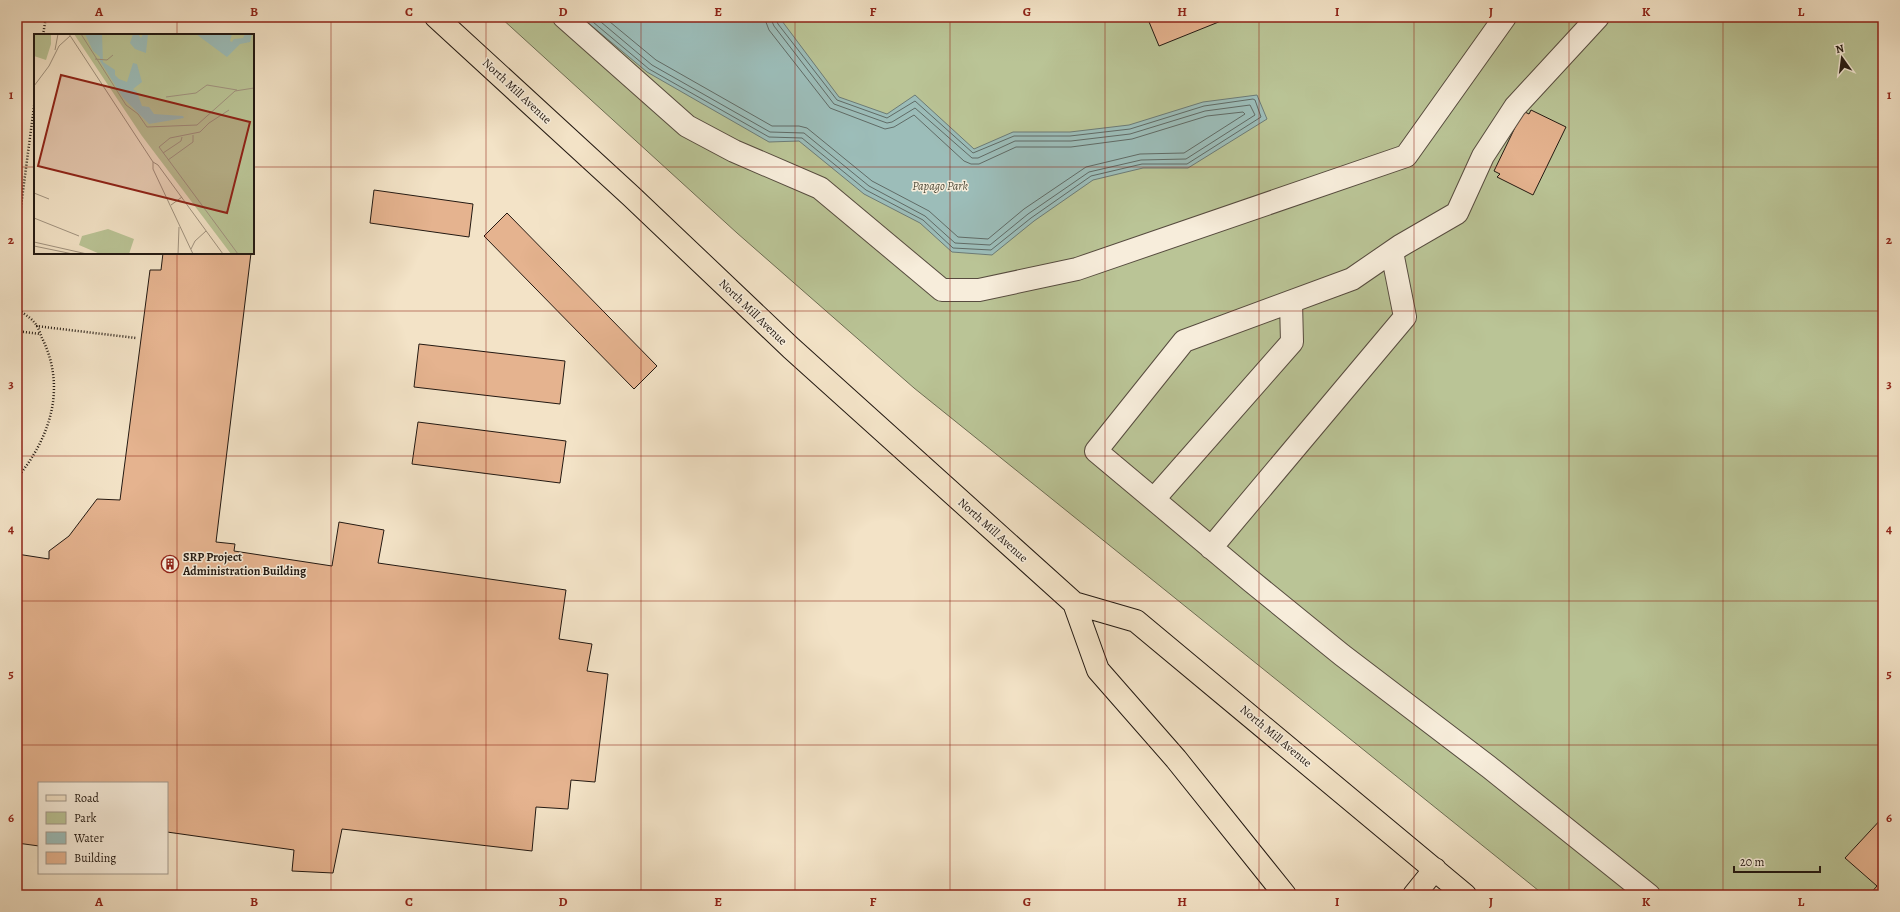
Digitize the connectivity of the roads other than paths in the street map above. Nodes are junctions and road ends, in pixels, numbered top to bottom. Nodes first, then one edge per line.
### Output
1 (436, 17) edge
2 (564, 17) edge
3 (1505, 17) edge
4 (1598, 17) edge
5 (1392, 252) junction
6 (1291, 302) junction
7 (1154, 499) junction
8 (1211, 548) junction
9 (1074, 603) junction
10 (1435, 870) junction
11 (1285, 895) edge
12 (1414, 895) edge
13 (1465, 895) edge
14 (1649, 895) edge

1 - 9 main road, North Mill Avenue
2 - 3 lane
4 - 5 lane
5 - 6 lane
5 - 8 lane
6 - 7 lane
6 - 7 lane
7 - 8 lane
8 - 14 lane
9 - 10 main road, North Mill Avenue
9 - 11 main road, North Mill Avenue
10 - 12 main road
10 - 13 main road, North Mill Avenue

